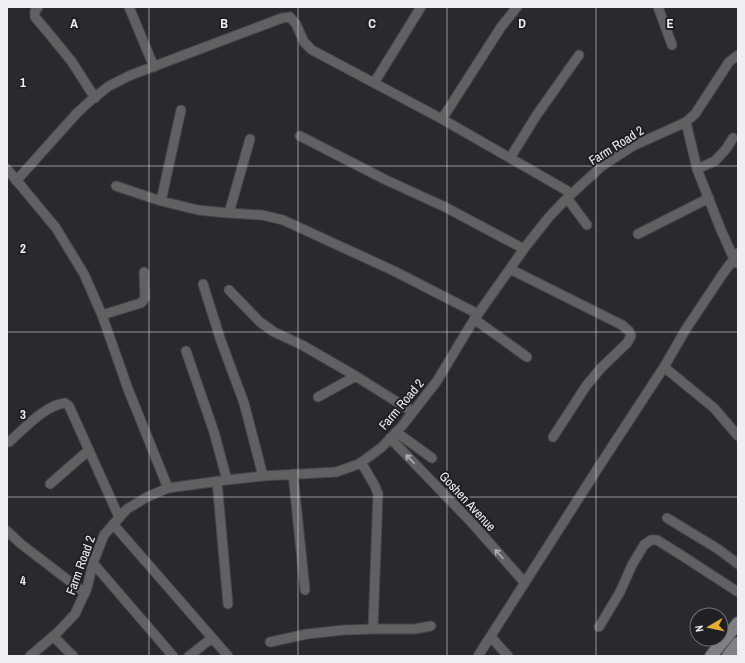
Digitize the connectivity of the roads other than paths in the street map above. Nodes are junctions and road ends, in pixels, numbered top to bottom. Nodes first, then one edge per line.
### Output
1 (38, 7) edge
2 (129, 7) edge
3 (421, 7) edge
4 (517, 7) edge
5 (658, 7) edge
6 (672, 45) dead end
7 (579, 55) dead end
8 (738, 55) edge
9 (154, 66) junction
10 (374, 83) junction
11 (95, 98) junction
12 (181, 110) dead end
13 (442, 119) junction
14 (686, 122) junction
15 (300, 136) dead end
16 (733, 138) dead end
17 (250, 139) dead end
18 (510, 158) junction
19 (7, 169) edge
20 (697, 169) junction
21 (16, 181) junction
22 (116, 186) dead end
23 (569, 196) junction
24 (709, 198) junction
25 (161, 201) junction
26 (230, 213) junction
27 (587, 225) dead end
28 (638, 234) dead end
29 (524, 249) junction
30 (737, 258) edge
31 (510, 269) junction
32 (144, 272) dead end
33 (203, 284) dead end
34 (229, 290) dead end
35 (102, 315) junction
36 (476, 316) junction
37 (186, 351) dead end
38 (527, 357) dead end
39 (664, 367) junction
40 (356, 376) junction
41 (318, 397) dead end
42 (413, 412) junction
43 (393, 435) junction
44 (553, 436) dead end
45 (738, 436) edge
46 (10, 442) dead end
47 (89, 450) junction
48 (432, 458) dead end
49 (361, 462) junction
50 (293, 474) junction
51 (263, 476) junction
52 (227, 480) junction
53 (217, 481) junction
54 (50, 484) dead end
55 (168, 488) junction
56 (667, 518) dead end
57 (116, 520) junction
58 (7, 531) edge
59 (93, 563) junction
60 (738, 564) edge
61 (525, 583) junction
62 (305, 590) dead end
63 (738, 592) edge
64 (85, 593) junction
65 (228, 604) dead end
66 (738, 623) edge
67 (431, 626) dead end
68 (599, 627) dead end
69 (373, 629) junction
70 (53, 636) junction
71 (491, 637) junction
72 (212, 638) junction
73 (270, 642) dead end
74 (738, 643) edge
75 (30, 656) edge
76 (73, 656) edge
77 (173, 656) edge
78 (189, 656) edge
79 (228, 656) edge
80 (478, 656) edge
81 (508, 656) edge
82 (711, 656) edge
83 (728, 656) edge

1 - 11 street
2 - 9 street
3 - 10 street
4 - 13 street
5 - 6 street
7 - 18 street
8 - 14 street, Farm Road 2
9 - 10 street
9 - 11 street
10 - 13 street
11 - 21 street
12 - 25 street
13 - 18 street
14 - 20 street
14 - 23 street, Farm Road 2
15 - 29 street
16 - 20 street
17 - 26 street
18 - 23 street
19 - 21 street
20 - 24 street
21 - 35 street
22 - 25 street
23 - 27 street
23 - 29 street, Farm Road 2
24 - 28 street
24 - 30 street
25 - 26 street
26 - 36 street
29 - 31 street, Farm Road 2
30 - 39 street
31 - 36 street, Farm Road 2
31 - 44 street
32 - 35 street
33 - 51 street
34 - 40 street
35 - 55 street
36 - 38 street
36 - 42 street, Farm Road 2
37 - 52 street
39 - 45 street
39 - 61 street
40 - 41 street
40 - 42 street
42 - 43 street, Farm Road 2
43 - 48 street
43 - 49 street, Farm Road 2
61 -> 43 street, Goshen Avenue
46 - 47 street
47 - 54 street
47 - 57 street
49 - 50 street, Farm Road 2
49 - 69 street
50 - 51 street, Farm Road 2
50 - 62 street
51 - 52 street, Farm Road 2
52 - 53 street, Farm Road 2
53 - 55 street, Farm Road 2
53 - 65 street
55 - 57 street, Farm Road 2
56 - 60 street
57 - 59 street, Farm Road 2
57 - 72 street
58 - 64 street
59 - 64 street, Farm Road 2
59 - 77 street
61 - 71 street
63 - 68 street
64 - 70 street, Farm Road 2
66 - 82 main road
67 - 69 street
69 - 73 street
70 - 75 street, Farm Road 2
70 - 76 street
71 - 80 street
71 - 81 street
72 - 78 street
72 - 79 street
74 - 83 main road

